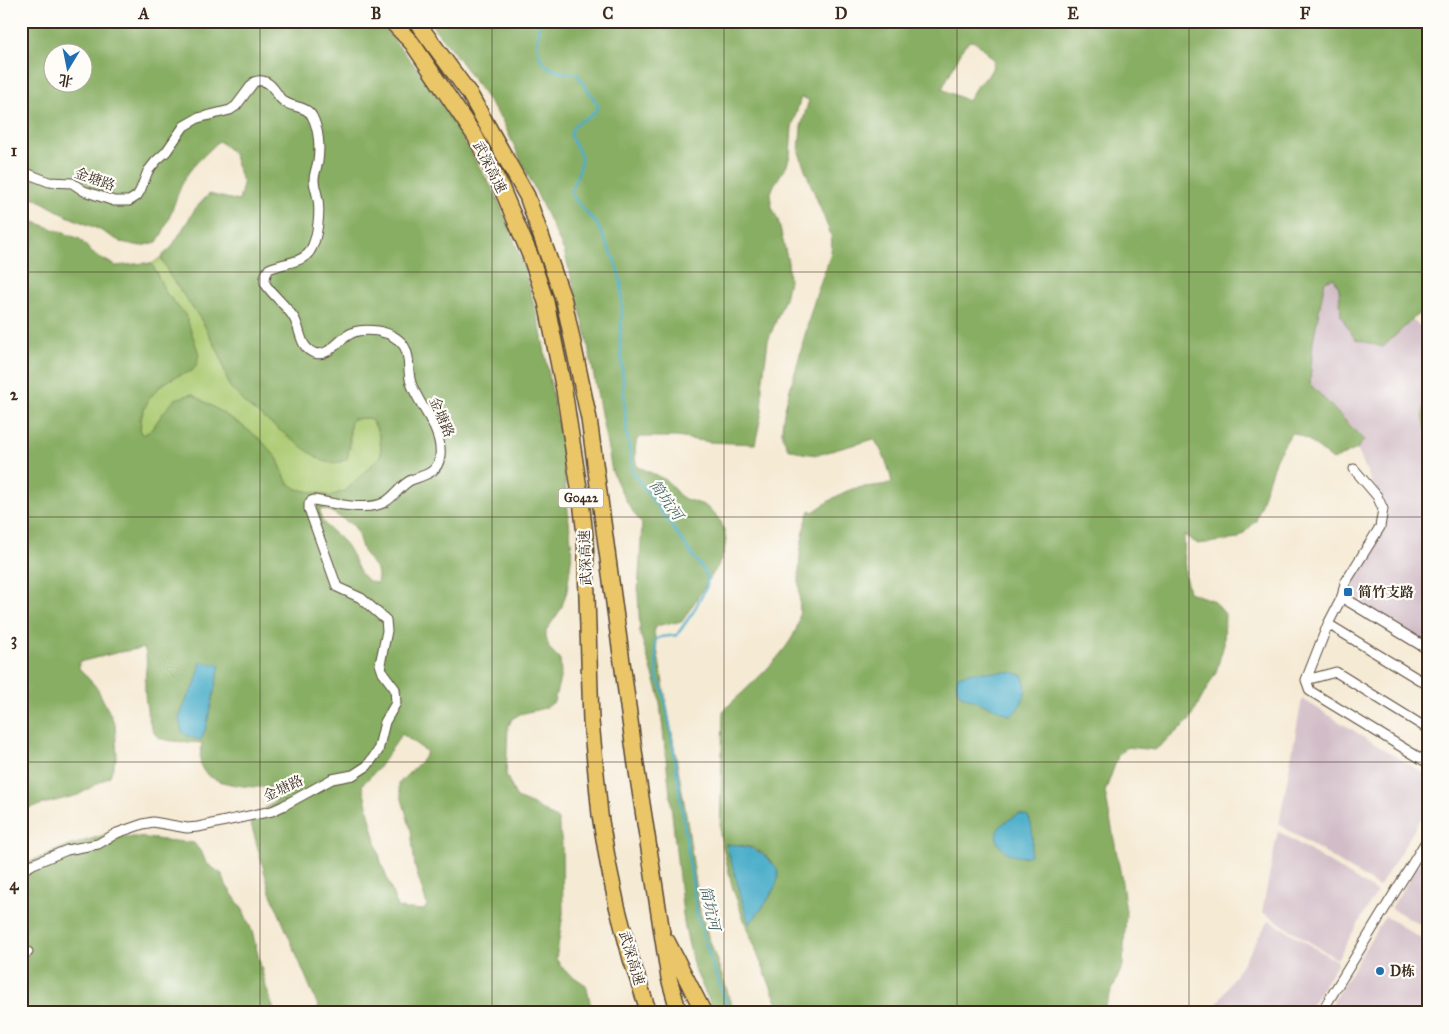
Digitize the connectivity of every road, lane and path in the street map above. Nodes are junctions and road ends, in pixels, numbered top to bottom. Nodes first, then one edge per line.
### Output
1 (391, 21) edge
2 (416, 21) edge
3 (21, 171) edge
4 (1354, 469) dead end
5 (1342, 596) junction
6 (1328, 624) junction
7 (1428, 649) edge
8 (1306, 680) junction
9 (1428, 685) edge
10 (1428, 729) edge
11 (1428, 763) edge
12 (1428, 838) edge
13 (21, 871) edge
14 (660, 926) junction
15 (649, 1013) edge
16 (679, 1013) edge
17 (704, 1013) edge
18 (1321, 1013) edge

1 - 15 highway, 武深高速 / G0422
2 - 14 highway, 武深高速 / G0422
3 - 13 street, 金塘路
4 - 5 street
5 - 6 street
5 - 7 street
6 - 8 street
6 - 9 street
8 - 10 street
8 - 11 street
12 - 18 street
14 - 16 highway, 武深高速 / G0422
14 - 17 highway

